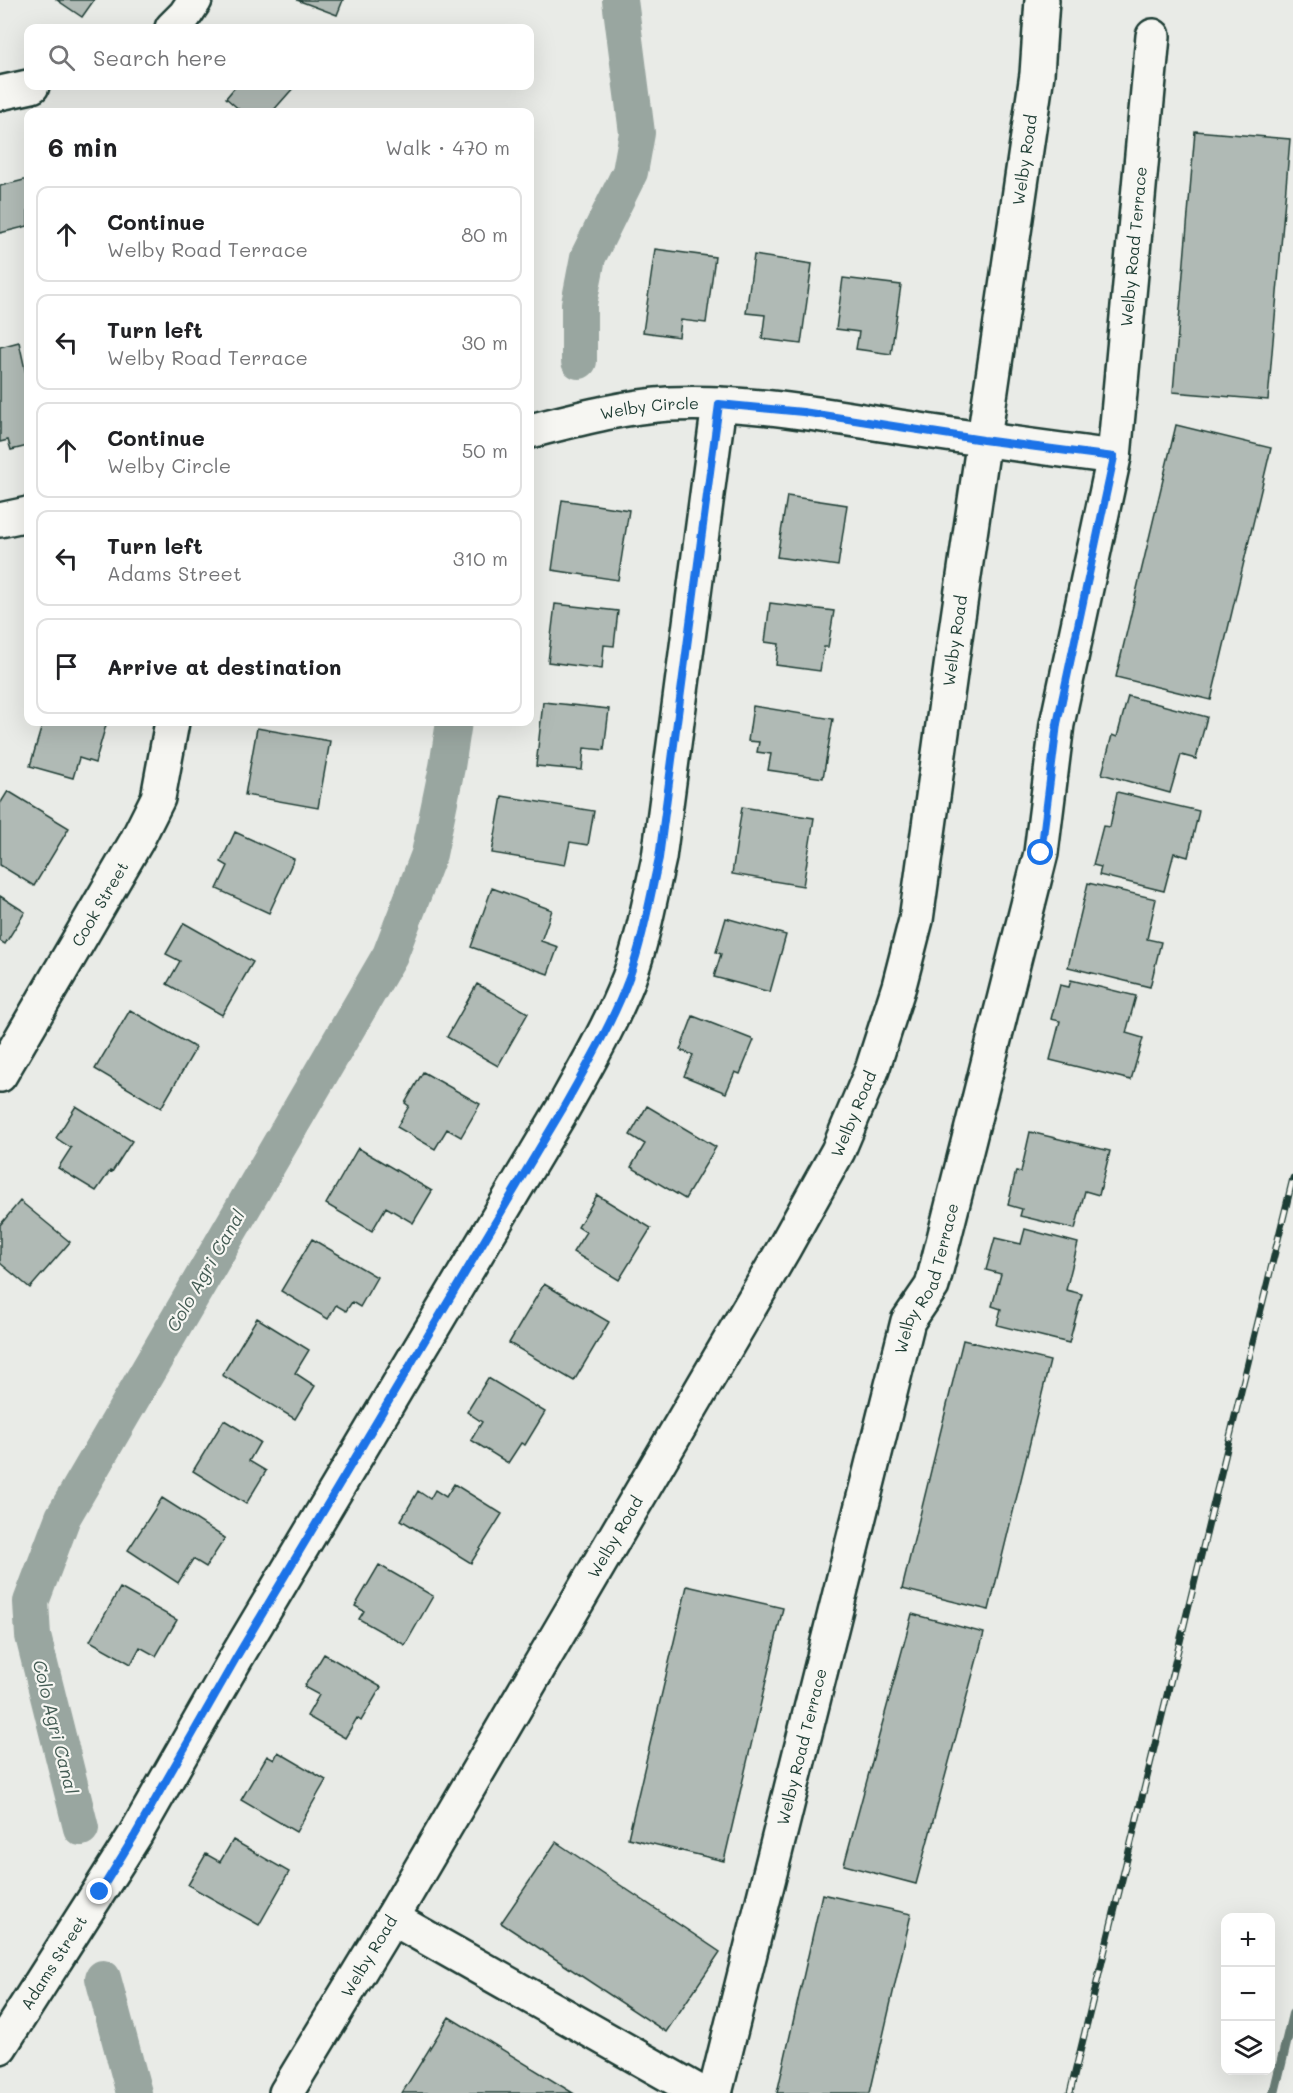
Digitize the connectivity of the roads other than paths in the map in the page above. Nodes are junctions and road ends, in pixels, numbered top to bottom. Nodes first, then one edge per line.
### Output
1 (195, 0) edge
2 (1042, 0) edge
3 (176, 24) edge
4 (1153, 36) dead end
5 (24, 88) edge
6 (0, 93) edge
7 (719, 404) junction
8 (534, 430) edge
9 (983, 440) junction
10 (1114, 457) junction
11 (24, 515) edge
12 (0, 520) edge
13 (171, 726) edge
14 (0, 1075) edge
15 (392, 1918) junction
16 (0, 2048) edge
17 (286, 2093) edge
18 (701, 2093) edge
19 (715, 2093) edge

1 - 3 street
2 - 9 street, Welby Road
4 - 10 street, Welby Road Terrace
5 - 6 street
7 - 8 street, Welby Circle
7 - 9 street, Welby Circle
7 - 16 street, Adams Street
9 - 10 street
9 - 15 street, Welby Road
10 - 19 street, Welby Road Terrace
11 - 12 street
13 - 14 street, Cook Street
15 - 17 street, Welby Road
15 - 18 street

